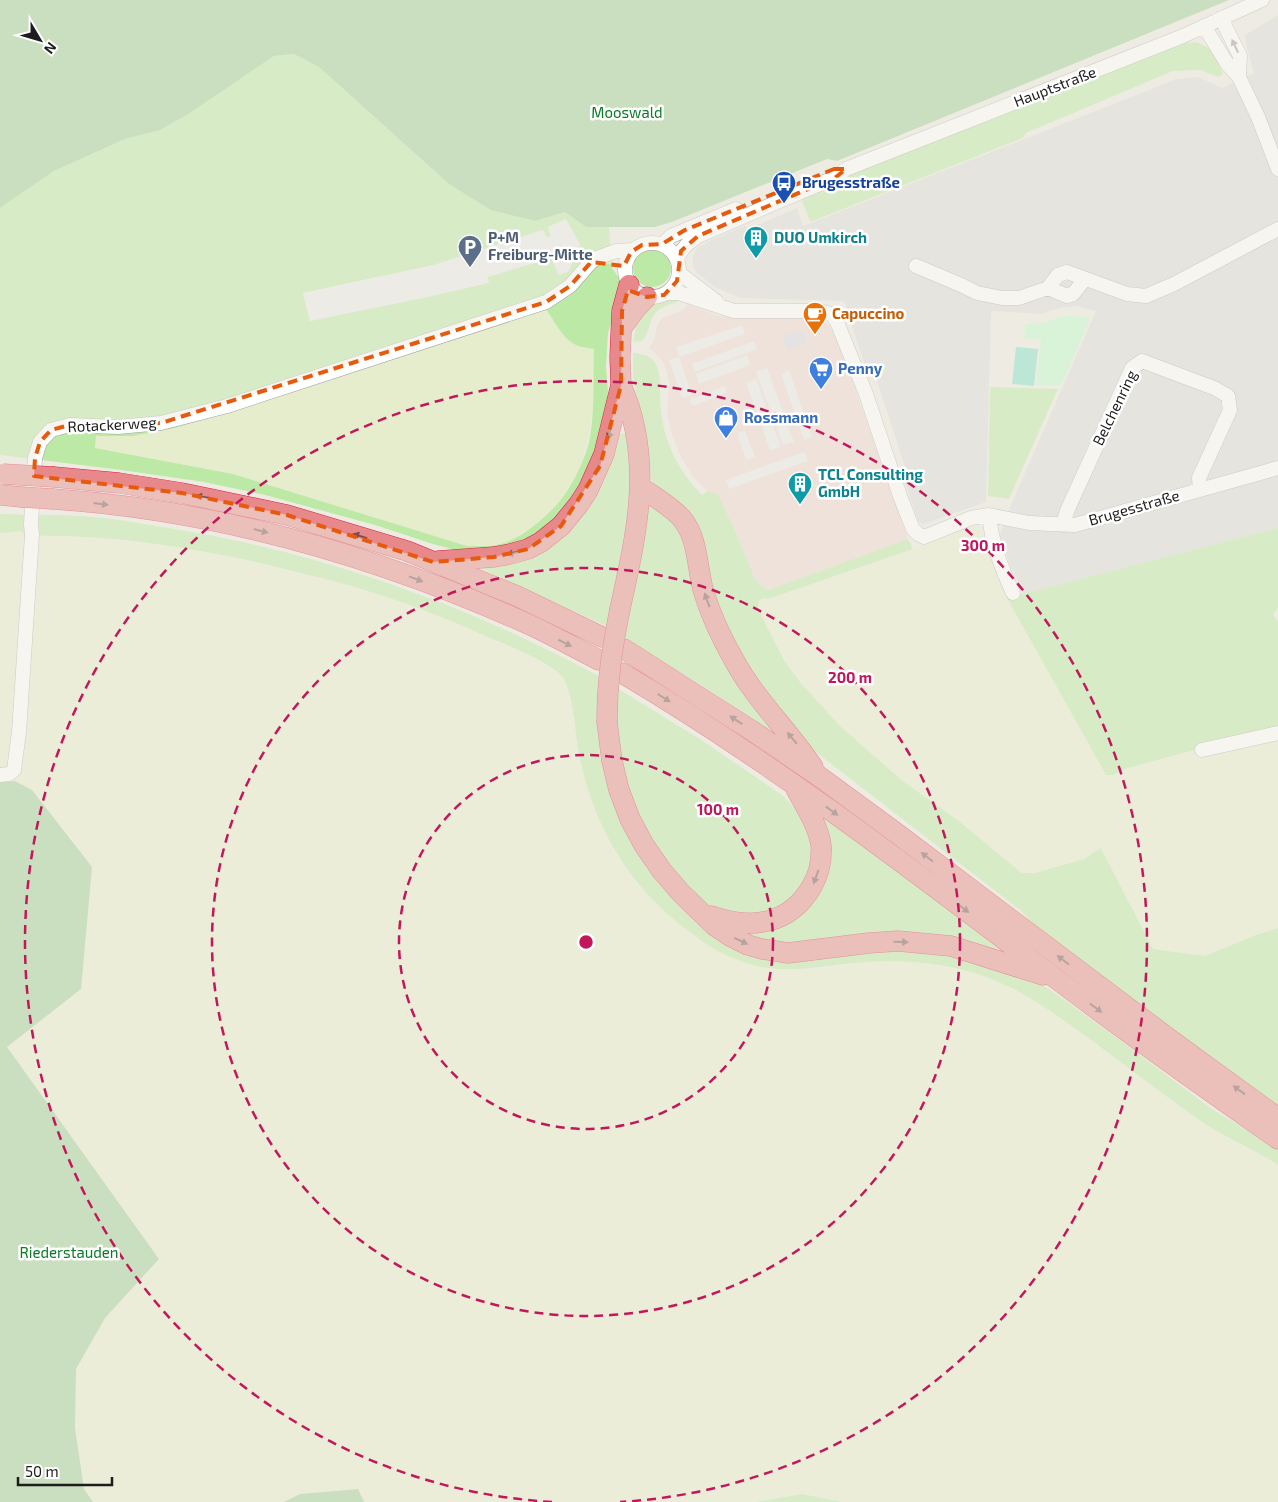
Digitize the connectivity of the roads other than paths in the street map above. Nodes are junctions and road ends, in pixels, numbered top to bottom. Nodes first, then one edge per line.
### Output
1 (1262, 0) edge
2 (1221, 18) junction
3 (1204, 26) junction
4 (1239, 77) junction
5 (846, 169) junction
6 (1278, 169) edge
7 (1278, 229) edge
8 (662, 245) junction
9 (633, 250) junction
10 (677, 259) junction
11 (590, 262) junction
12 (916, 266) dead end
13 (679, 273) junction
14 (627, 277) junction
15 (1085, 279) junction
16 (1048, 288) junction
17 (667, 293) junction
18 (647, 297) junction
19 (725, 307) junction
20 (622, 328) junction
21 (621, 385) junction
22 (1278, 468) edge
23 (2, 474) edge
24 (641, 488) junction
25 (1200, 489) junction
26 (2, 496) edge
27 (989, 515) junction
28 (1063, 525) junction
29 (433, 562) junction
30 (1013, 593) dead end
31 (602, 636) dead end
32 (624, 649) dead end
33 (599, 660) dead end
34 (622, 673) dead end
35 (1278, 733) edge
36 (1202, 750) dead end
37 (0, 775) edge
38 (820, 777) junction
39 (792, 783) junction
40 (702, 913) junction
41 (1056, 979) junction
42 (1278, 1118) edge
43 (1278, 1139) edge

1 - 2 street, Hauptstraße
2 - 3 street, Hauptstraße
4 -> 2 street
3 - 4 street
3 - 5 street, Hauptstraße
4 - 6 street
5 - 8 street, Hauptstraße
5 - 10 street, Hauptstraße
7 - 15 street
8 - 9 street, Hauptstraße
8 - 10 street
9 - 11 street, Hauptstraße
9 - 14 street
10 - 13 street
11 - 14 street
11 - 37 street, Rotackerweg
12 - 16 street
13 - 17 street
13 - 19 street, Brugesstraße
14 - 18 street
14 - 20 highway
15 - 16 street
15 - 16 street
17 - 18 street
17 - 19 street, Brugesstraße
18 - 20 highway
19 - 27 street, Brugesstraße
20 - 21 highway
21 - 24 highway
21 -> 29 highway
22 - 25 street, Brugesstraße
29 -> 23 highway, bridge
38 -> 24 highway
24 - 40 highway, bridge
25 - 28 street, Brugesstraße
25 - 28 street, Belchenring
26 -> 33 highway, bridge
27 - 28 street, Brugesstraße
27 - 30 street
29 - 31 highway
38 -> 32 highway
34 -> 39 highway
35 - 36 street
42 -> 38 highway
39 -> 40 highway
39 -> 41 highway
40 -> 41 highway
41 -> 43 highway

